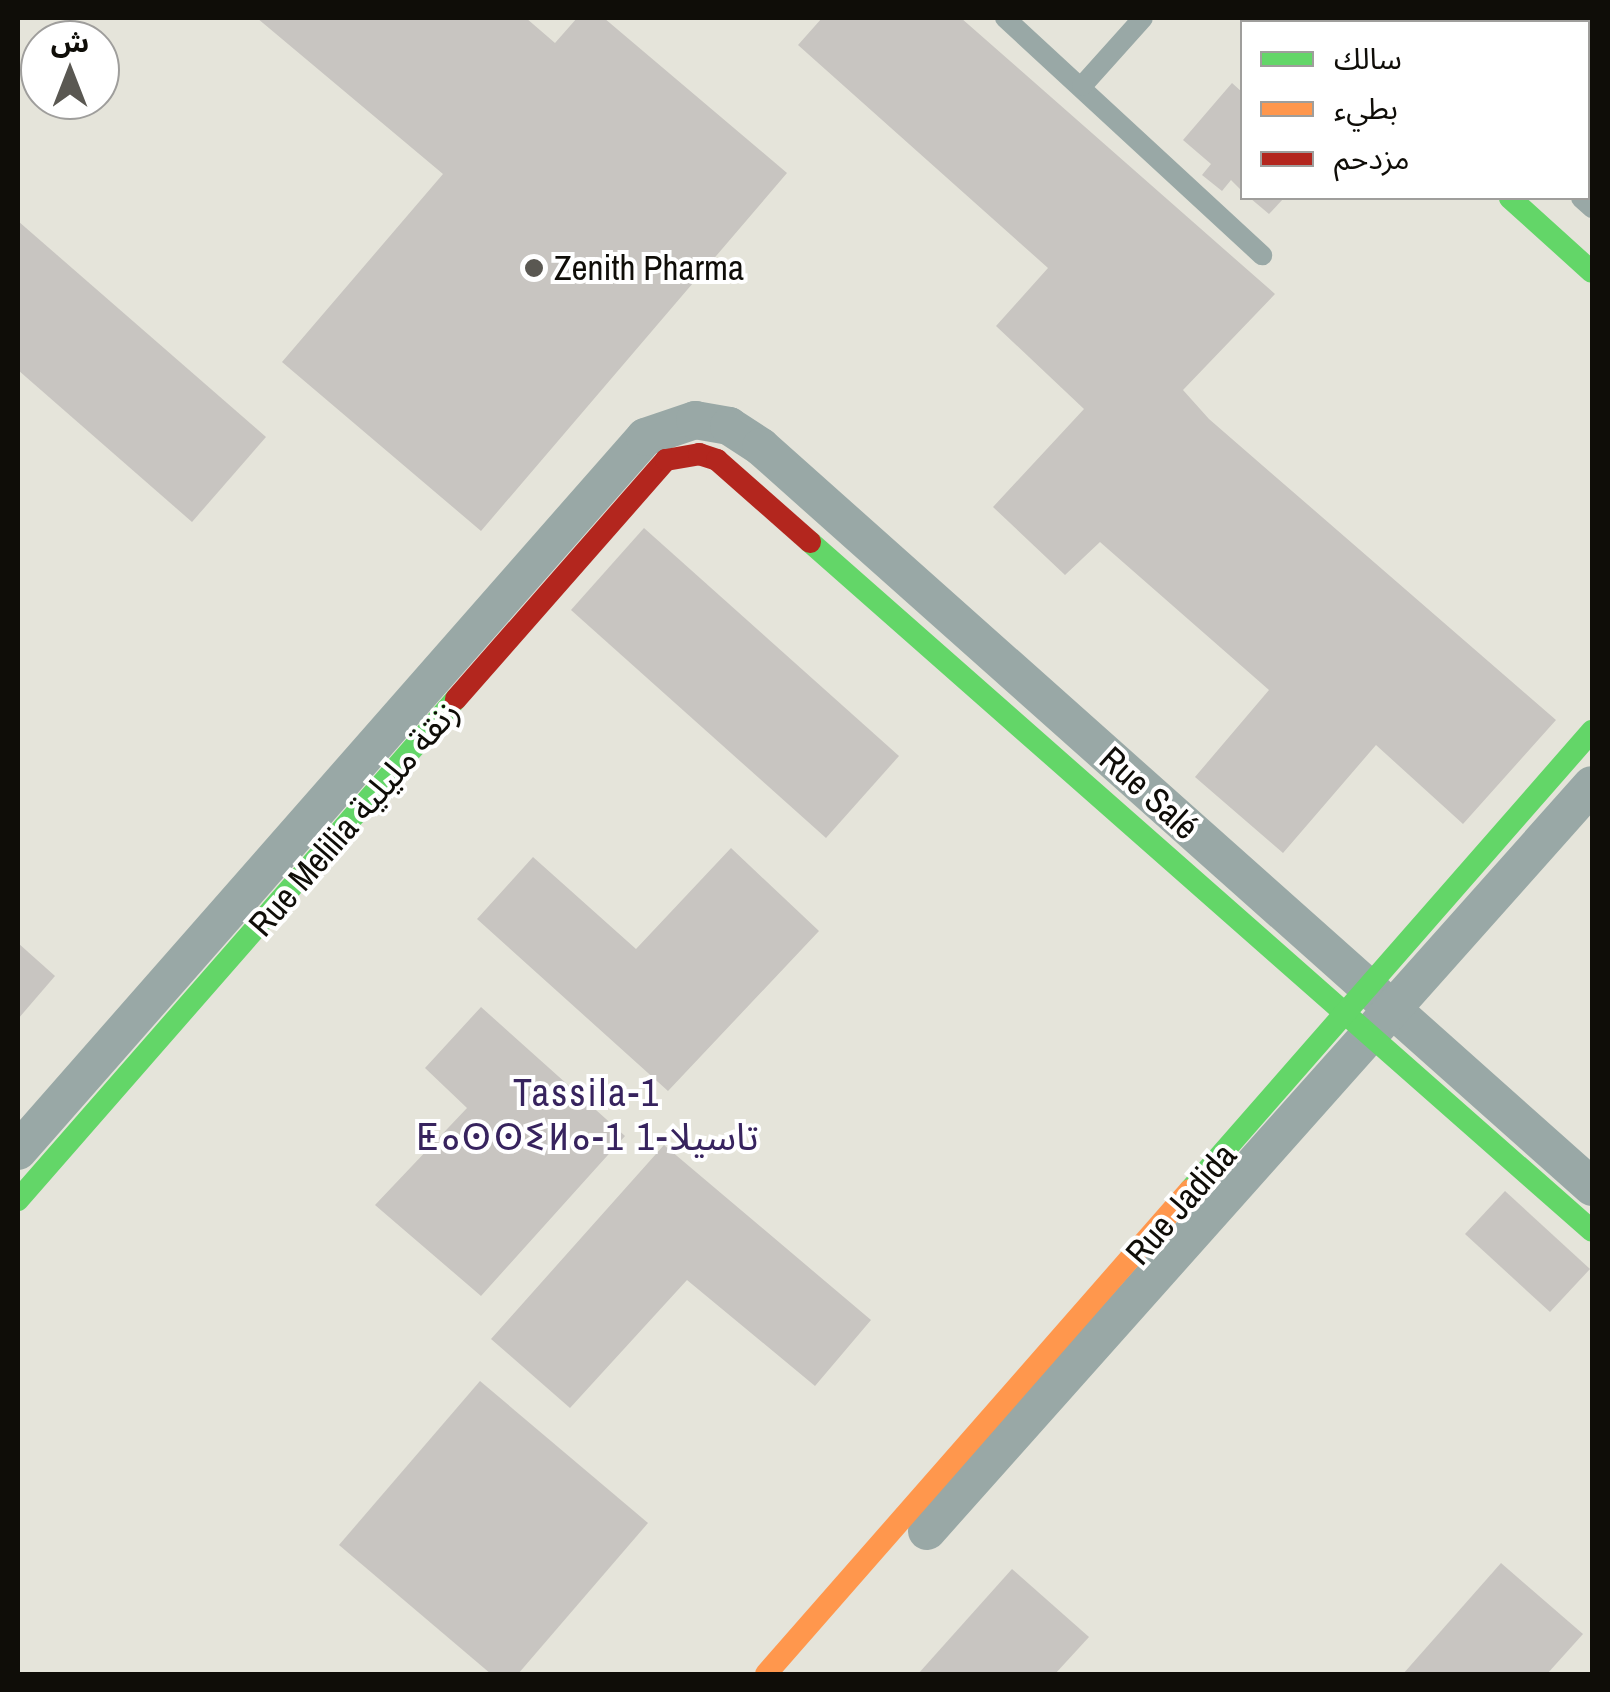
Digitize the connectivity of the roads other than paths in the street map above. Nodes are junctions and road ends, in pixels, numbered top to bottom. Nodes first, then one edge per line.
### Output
1 (1005, 18) edge
2 (1143, 18) edge
3 (1082, 86) junction
4 (1512, 200) edge
5 (1262, 255) dead end
6 (1592, 272) edge
7 (697, 437) junction
8 (1592, 731) edge
9 (1592, 785) edge
10 (1369, 1012) junction
11 (18, 1150) edge
12 (1592, 1188) edge
13 (18, 1200) edge
14 (1592, 1231) edge
15 (766, 1674) edge
16 (800, 1674) edge

1 - 3 lane
2 - 3 lane
3 - 5 lane
4 - 6 street
7 - 10 street, Rue Salé
7 - 11 street, Rue Melilia زنقة مليلية
7 - 13 street, Rue Melilia زنقة مليلية
8 - 10 street, Rue Jadida
9 - 10 street, Rue Jadida
10 - 12 street, Rue Salé
10 - 14 street, Rue Salé
10 - 15 street, Rue Jadida
10 - 16 street, Rue Jadida

